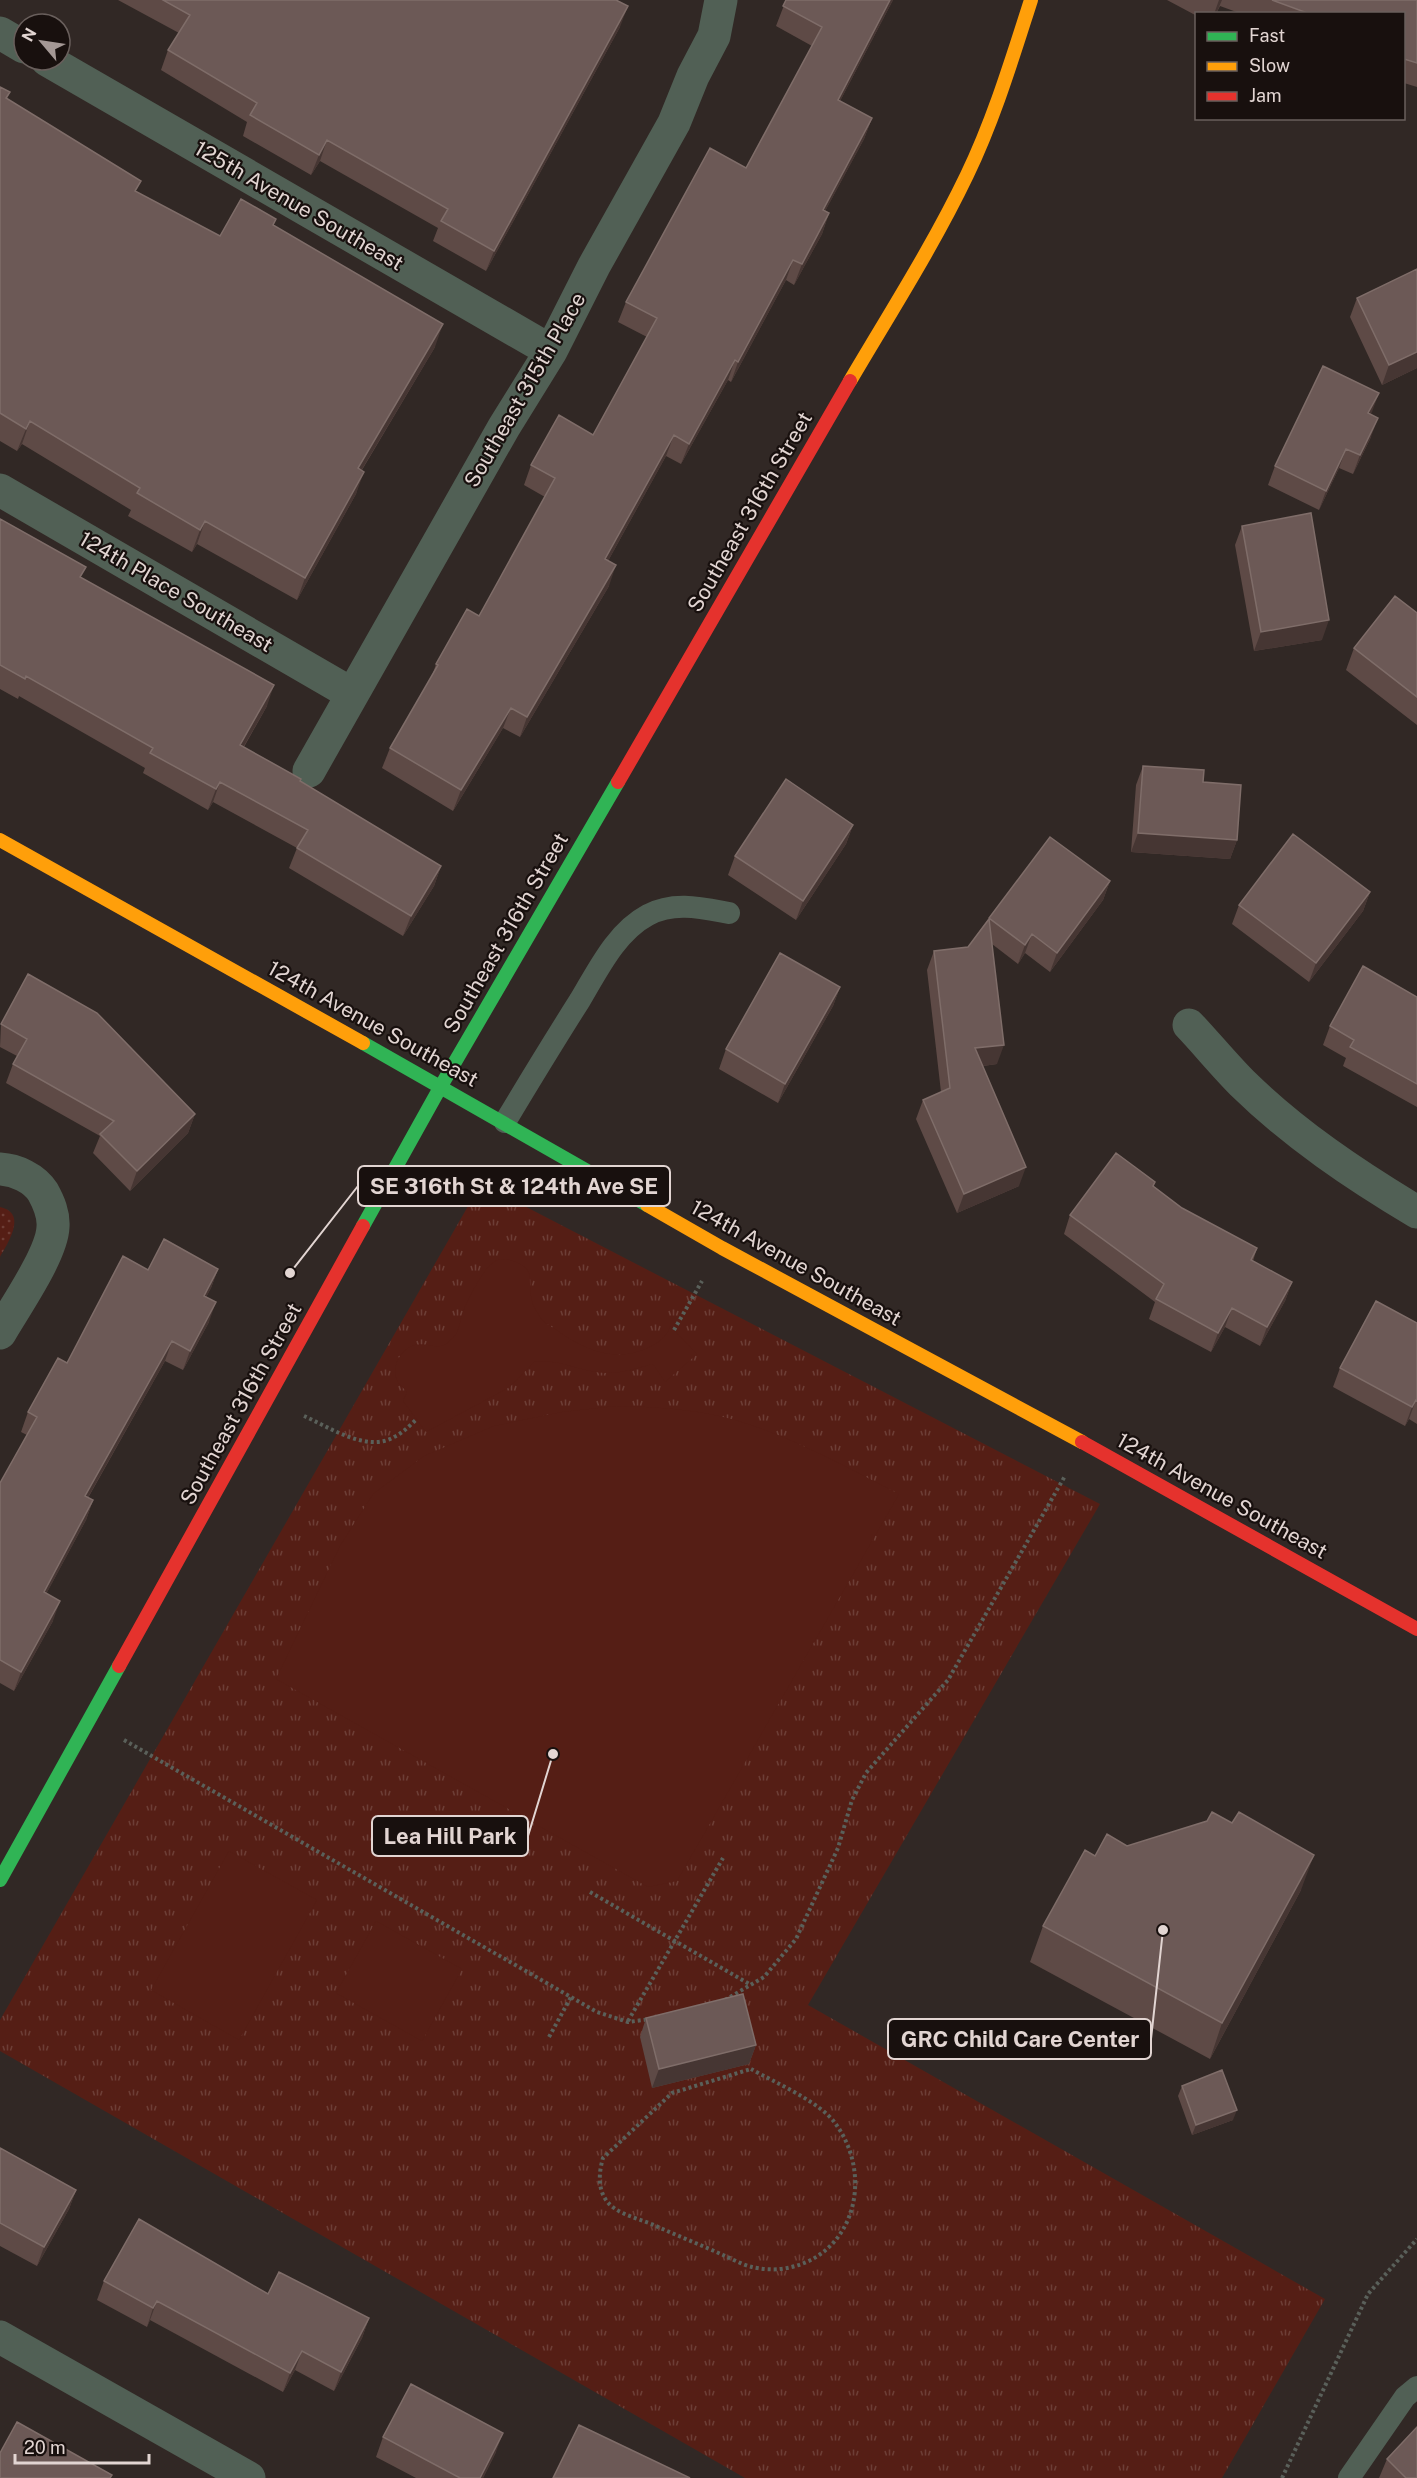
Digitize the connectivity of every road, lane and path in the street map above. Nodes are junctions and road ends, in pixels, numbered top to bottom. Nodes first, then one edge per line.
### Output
1 (1031, 0) edge
2 (714, 3) edge
3 (68, 72) edge
4 (551, 351) junction
5 (0, 490) edge
6 (352, 694) junction
7 (309, 771) dead end
8 (0, 840) edge
9 (729, 913) dead end
10 (1189, 1025) dead end
11 (441, 1086) junction
12 (505, 1122) junction
13 (0, 1169) edge
14 (1417, 1212) edge
15 (722, 1248) junction
16 (674, 1330) dead end
17 (0, 1333) edge
18 (267, 1400) junction
19 (417, 1419) dead end
20 (1084, 1444) junction
21 (1417, 1629) edge
22 (89, 1720) junction
23 (723, 1858) dead end
24 (0, 1880) edge
25 (590, 1892) dead end
26 (675, 1941) junction
27 (751, 1985) junction
28 (571, 1997) junction
29 (716, 2003) edge
30 (660, 2018) edge
31 (628, 2022) junction
32 (549, 2037) dead end
33 (703, 2075) edge
34 (705, 2083) junction
35 (1417, 2239) edge
36 (0, 2337) edge
37 (1417, 2387) edge
38 (249, 2478) edge
39 (1282, 2478) edge
40 (1348, 2478) edge

1 - 11 street, Southeast 316th Street
2 - 4 street, Southeast 315th Place
3 - 4 street, 125th Avenue Southeast
4 - 6 street, Southeast 315th Place
5 - 6 street, 124th Place Southeast
6 - 7 street, Southeast 315th Place
8 - 11 street, 124th Avenue Southeast
9 - 12 lane
10 - 14 street
11 - 12 street, 124th Avenue Southeast
11 - 18 street, Southeast 316th Street
12 - 15 street, 124th Avenue Southeast
13 - 17 street
15 - 16 path
15 - 20 street, 124th Avenue Southeast
18 - 19 path
18 - 22 street, Southeast 316th Street
20 - 21 street, 124th Avenue Southeast
20 - 27 path
22 - 24 street, Southeast 316th Street
22 - 28 path
23 - 26 path
25 - 26 path
26 - 27 path
26 - 31 path
27 - 29 path
28 - 31 path
28 - 32 path
30 - 31 path
33 - 34 path
34 - 34 path
35 - 39 path
36 - 38 street
37 - 40 lane

